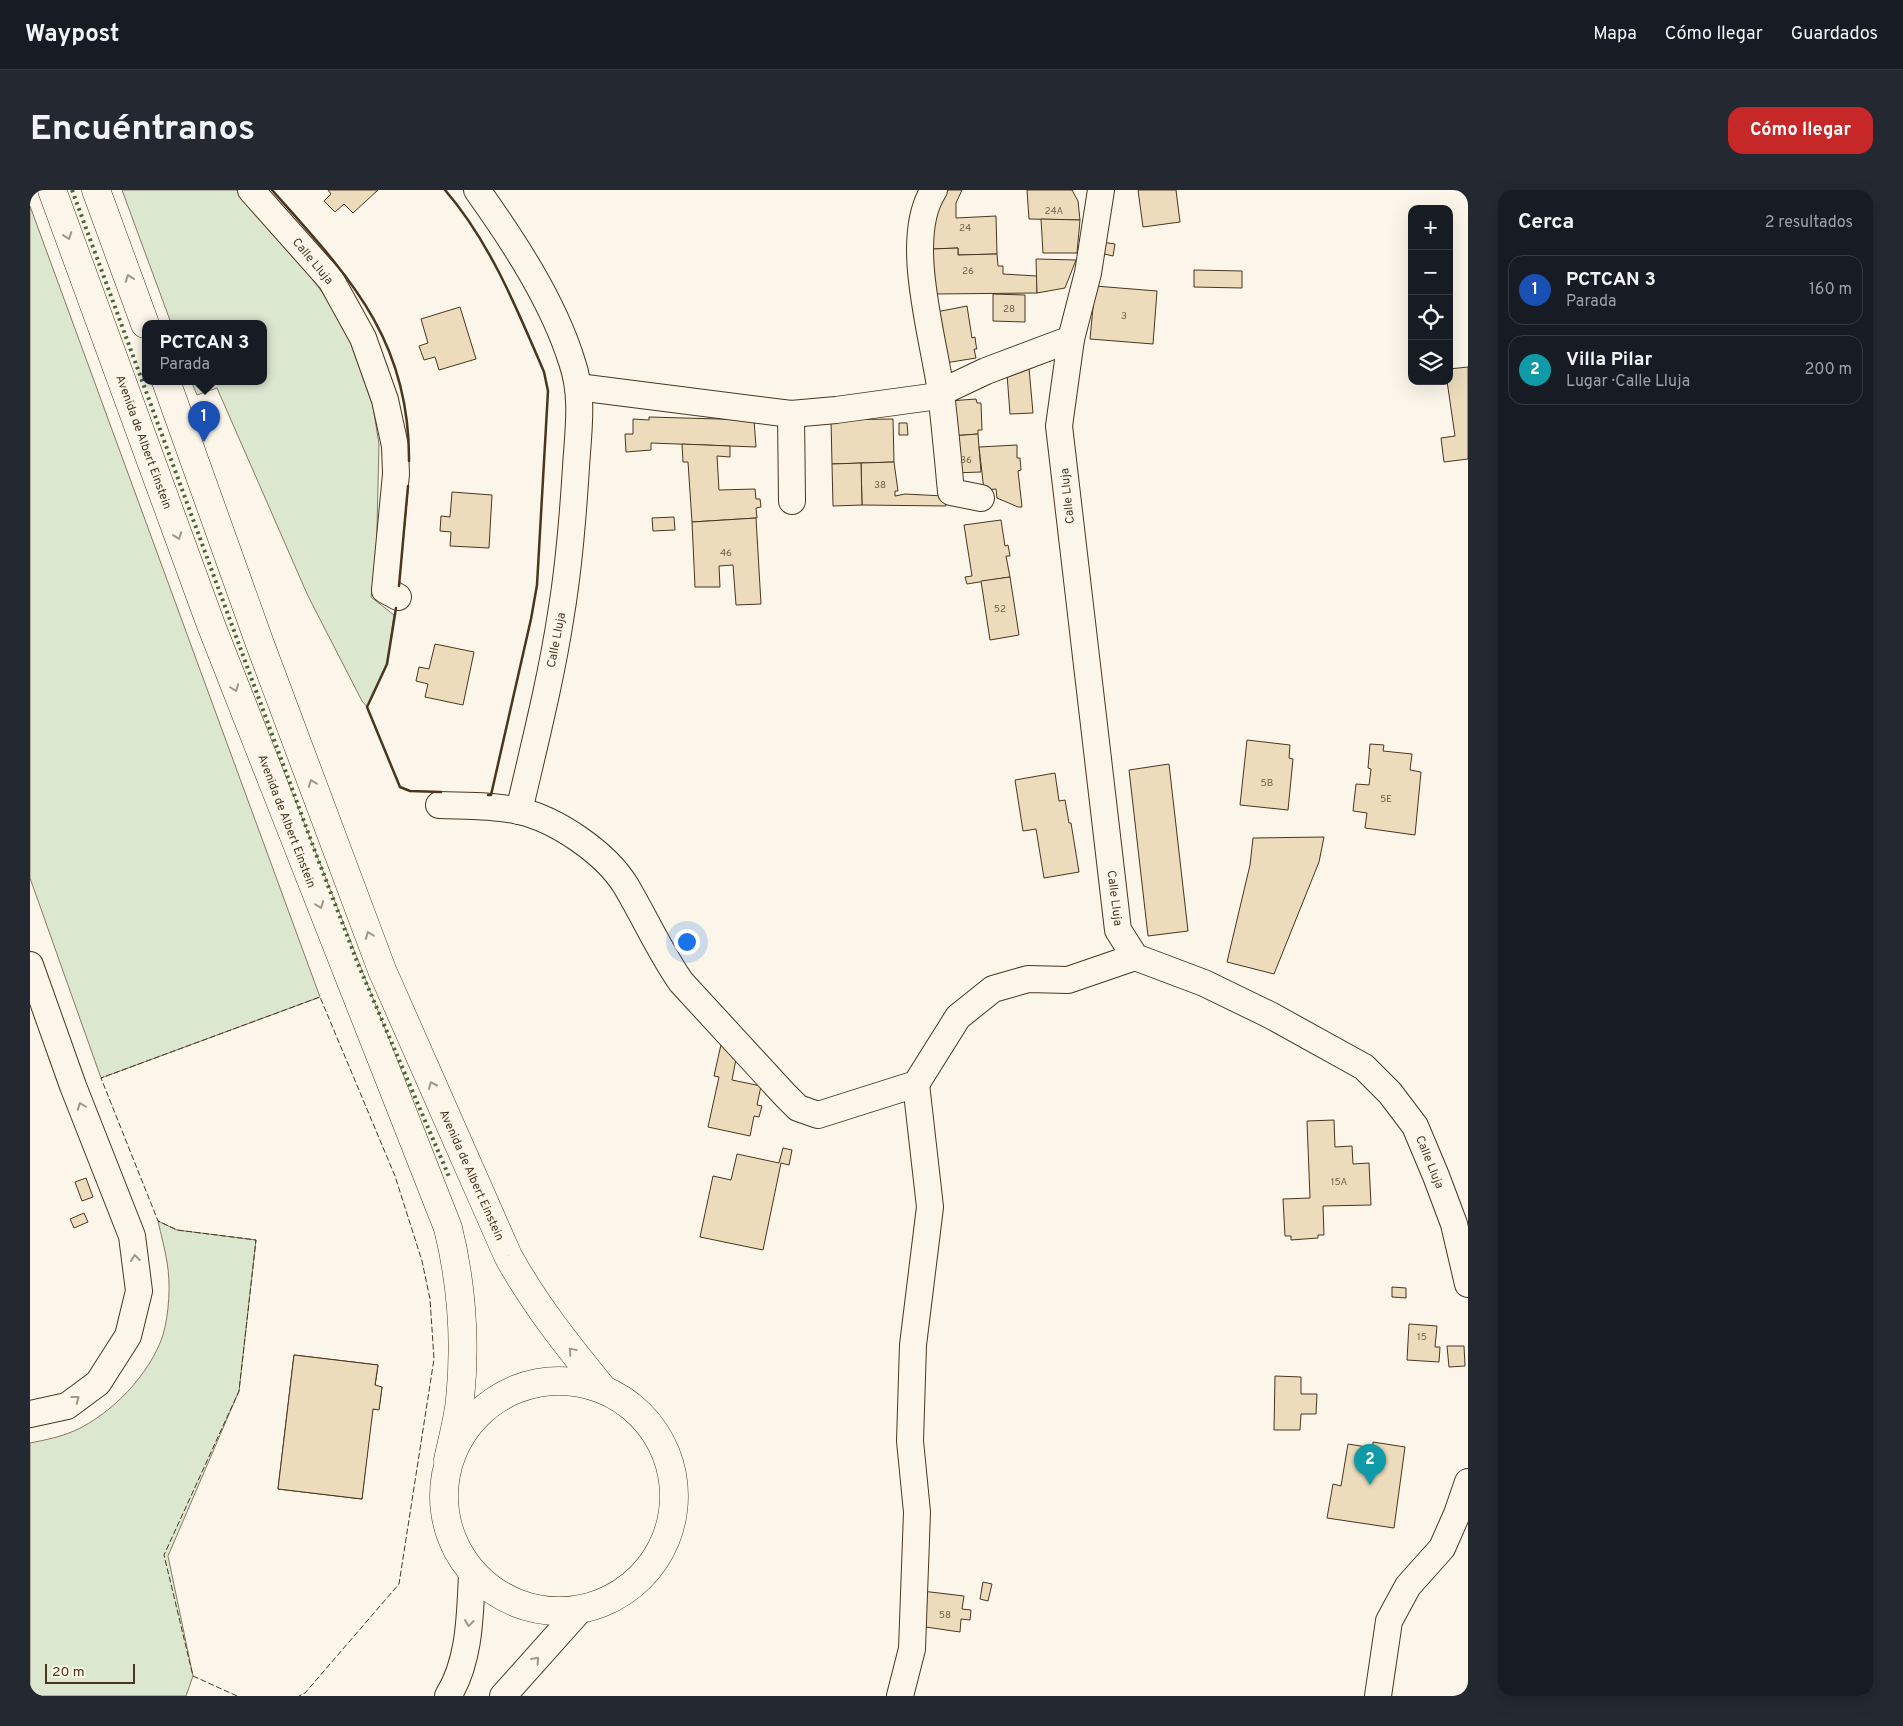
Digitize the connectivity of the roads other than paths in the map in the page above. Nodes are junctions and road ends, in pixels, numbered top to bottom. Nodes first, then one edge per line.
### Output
1 (52, 190) edge
2 (96, 190) edge
3 (251, 190) edge
4 (477, 190) edge
5 (934, 190) edge
6 (1101, 190) edge
7 (144, 320) edge
8 (1071, 339) junction
9 (167, 385) edge
10 (578, 387) junction
11 (941, 392) junction
12 (791, 414) junction
13 (981, 498) dead end
14 (792, 501) dead end
15 (398, 598) dead end
16 (439, 805) dead end
17 (519, 811) junction
18 (1135, 957) junction
19 (30, 965) edge
20 (916, 1084) junction
21 (1468, 1284) edge
22 (603, 1389) junction
23 (30, 1414) edge
24 (448, 1460) junction
25 (1468, 1482) edge
26 (472, 1574) junction
27 (578, 1612) junction
28 (448, 1696) edge
29 (503, 1696) edge
30 (900, 1696) edge
31 (1378, 1696) edge

1 -> 24 main road, Avenida de Albert Einstein
7 -> 2 main road
3 - 15 street, Calle Lluja
4 - 10 street, Calle Lluja
5 - 11 street
6 - 8 street, Calle Lluja
8 - 11 street
8 - 18 street, Calle Lluja
22 -> 9 main road, Avenida de Albert Einstein
10 - 12 street
10 - 17 street, Calle Lluja
11 - 12 street
11 - 13 street
12 - 14 street
16 - 17 street
17 - 20 street
18 - 20 street
18 - 21 street, Calle Lluja
23 -> 19 street
20 - 30 street
22 - 24 main road
22 - 27 main road
24 - 26 main road
25 - 31 street
26 - 27 main road
26 -> 28 street
29 -> 27 street

